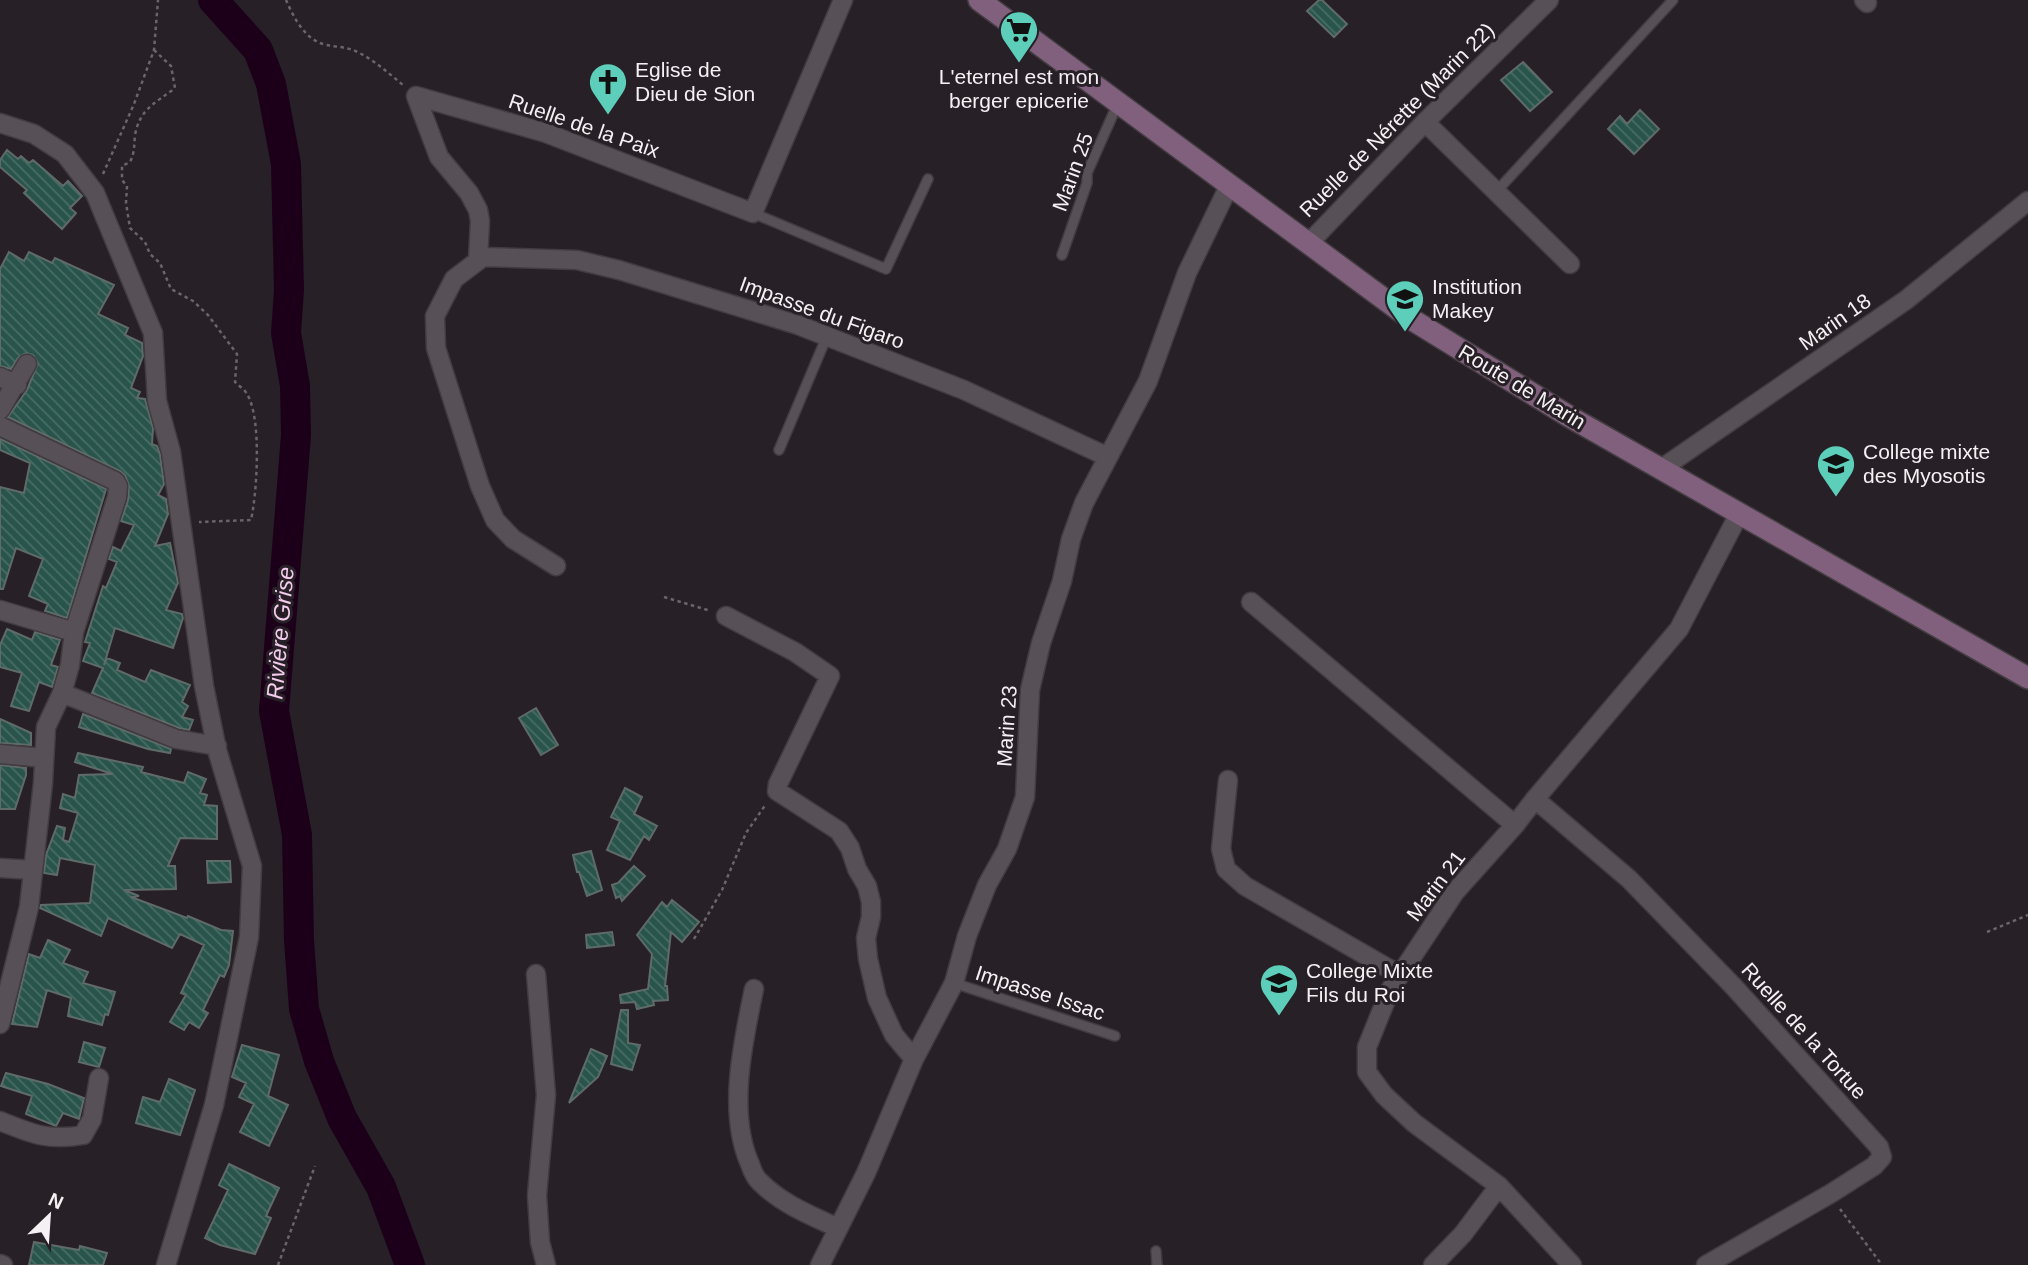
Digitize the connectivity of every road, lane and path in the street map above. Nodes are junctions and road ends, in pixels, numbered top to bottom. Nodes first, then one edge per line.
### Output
1 (158, 0) edge
2 (286, 0) edge
3 (843, 0) edge
4 (979, 0) edge
5 (1549, 0) edge
6 (1673, 0) edge
7 (154, 50) junction
8 (416, 96) junction
9 (1118, 101) junction
10 (1424, 122) junction
11 (0, 123) edge
12 (928, 179) dead end
13 (1228, 186) junction
14 (1495, 193) junction
15 (95, 194) junction
16 (2028, 201) edge
17 (753, 213) junction
18 (1308, 244) junction
19 (1062, 255) dead end
20 (478, 259) junction
21 (1570, 264) dead end
22 (827, 336) junction
23 (27, 364) dead end
24 (8, 381) edge
25 (0, 410) edge
26 (0, 426) edge
27 (779, 450) dead end
28 (1108, 457) junction
29 (1661, 469) junction
30 (1740, 514) junction
31 (182, 523) junction
32 (556, 566) dead end
33 (664, 597) dead end
34 (1251, 602) dead end
35 (0, 610) edge
36 (726, 616) joint
37 (74, 632) junction
38 (2028, 678) edge
39 (62, 693) junction
40 (217, 746) junction
41 (0, 754) edge
42 (44, 758) junction
43 (1228, 780) dead end
44 (777, 791) junction
45 (1535, 799) junction
46 (1516, 825) junction
47 (0, 868) edge
48 (33, 870) junction
49 (2028, 915) edge
50 (1987, 932) dead end
51 (694, 939) dead end
52 (536, 974) dead end
53 (1401, 975) junction
54 (954, 983) junction
55 (754, 989) dead end
56 (0, 1024) edge
57 (1115, 1036) dead end
58 (914, 1059) junction
59 (99, 1078) dead end
60 (0, 1121) edge
61 (315, 1167) dead end
62 (1500, 1186) junction
63 (1830, 1194) junction
64 (838, 1228) junction
65 (1156, 1251) dead end
66 (166, 1265) edge
67 (278, 1265) edge
68 (546, 1265) edge
69 (820, 1265) edge
70 (1157, 1265) edge
71 (1433, 1265) edge
72 (1572, 1265) edge
73 (1706, 1265) edge
74 (1882, 1265) edge

1 - 7 path
2 - 8 path
3 - 17 street
4 - 9 main road, Route de Marin
5 - 10 street, Ruelle de Nérette (Marin 22)
6 - 14 lane
7 - 15 path
7 - 31 path
8 - 17 street, Ruelle de la Paix
8 - 20 street
9 - 13 main road, Route de Marin
9 - 19 lane, Marin 25
10 - 14 street
10 - 18 street, Ruelle de Nérette (Marin 22)
11 - 15 street
12 - 17 lane
13 - 18 main road, Route de Marin
13 - 28 street, Marin 23
14 - 21 street
15 - 31 street
16 - 29 street, Marin 18
18 - 29 main road, Route de Marin
20 - 22 street, Impasse du Figaro
20 - 32 street
22 - 27 lane
22 - 28 street, Impasse du Figaro
23 - 24 street
24 - 25 street
26 - 37 street
28 - 54 street, Marin 23
29 - 30 main road, Route de Marin
30 - 38 main road, Route de Marin
30 - 45 street, Marin 21
31 - 40 street
33 - 36 path
34 - 46 street
35 - 37 street
36 - 44 street
37 - 39 street
39 - 40 street
39 - 42 street
40 - 66 street
41 - 42 street
42 - 48 street
43 - 53 street
44 - 51 path
44 - 58 street
45 - 46 street, Marin 21
45 - 63 street, Ruelle de la Tortue
46 - 53 street, Marin 21
47 - 48 street
48 - 56 street
49 - 50 path
52 - 68 street
53 - 62 street, Marin 21
54 - 57 lane, Impasse Issac
54 - 58 street, Marin 23
55 - 64 street
58 - 64 street, Marin 23
59 - 60 street
61 - 67 path
62 - 71 street
62 - 72 street, Marin 21
63 - 73 street, Ruelle de la Tortue
63 - 74 path
64 - 69 street, Marin 23
65 - 70 lane

